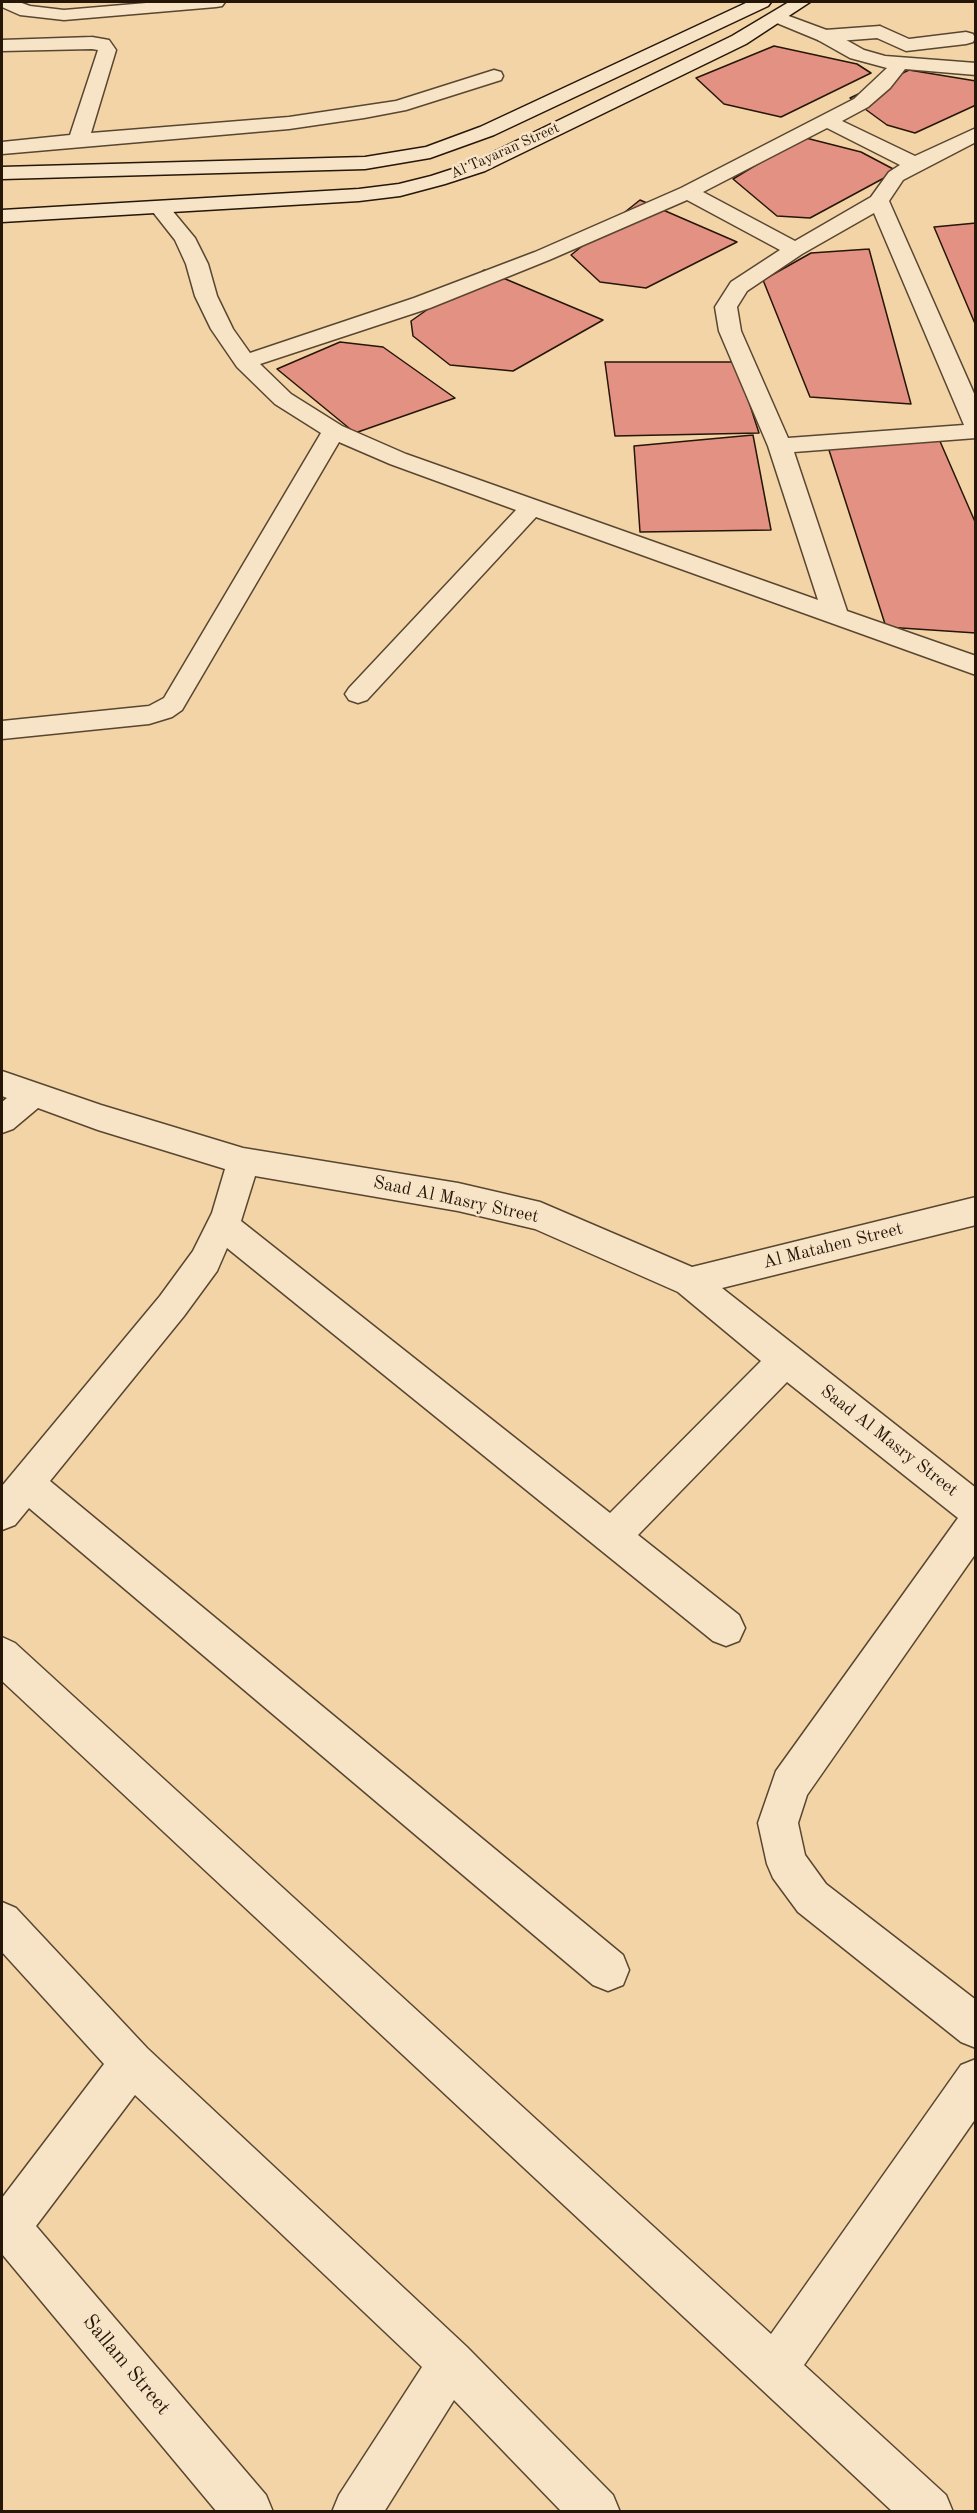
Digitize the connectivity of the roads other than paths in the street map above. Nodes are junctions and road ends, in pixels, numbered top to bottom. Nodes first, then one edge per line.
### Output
1 (5, 2) edge
2 (216, 2) edge
3 (762, 2) edge
4 (801, 2) edge
5 (778, 17) junction
6 (825, 36) junction
7 (966, 38) dead end
8 (2, 45) edge
9 (899, 65) junction
10 (975, 69) edge
11 (494, 76) dead end
12 (827, 121) junction
13 (152, 133) junction
14 (975, 134) edge
15 (77, 140) junction
16 (2, 148) edge
17 (915, 164) junction
18 (143, 170) junction
19 (2, 173) edge
20 (688, 192) junction
21 (879, 201) junction
22 (159, 207) junction
23 (2, 216) edge
24 (795, 250) junction
25 (245, 362) junction
26 (975, 425) edge
27 (334, 431) junction
28 (975, 431) edge
29 (780, 446) junction
30 (532, 507) junction
31 (836, 616) junction
32 (975, 666) edge
33 (358, 694) dead end
34 (2, 730) edge
35 (2, 1083) edge
36 (32, 1095) junction
37 (2, 1120) edge
38 (243, 1161) junction
39 (975, 1212) edge
40 (222, 1225) junction
41 (690, 1281) junction
42 (785, 1360) junction
43 (26, 1483) junction
44 (975, 1509) edge
45 (2, 1513) edge
46 (975, 1522) edge
47 (612, 1536) junction
48 (726, 1628) dead end
49 (2, 1656) edge
50 (2, 1922) edge
51 (608, 1970) dead end
52 (975, 2027) edge
53 (132, 2063) junction
54 (975, 2080) edge
55 (5, 2223) edge
56 (451, 2363) junction
57 (774, 2369) junction
58 (249, 2511) edge
59 (356, 2511) edge
60 (596, 2511) edge
61 (929, 2511) edge

1 - 2 street
3 - 18 street, Al Tayaran Street
4 - 5 street, Al Tayaran Street
5 - 6 street
5 - 22 street, Al Tayaran Street
6 - 7 street
6 - 9 street
8 - 15 street
9 - 10 street
9 - 12 street
11 - 13 street
12 - 17 street
12 - 20 street
13 - 15 street
13 - 18 street
14 - 17 street
15 - 16 street
17 - 21 street
18 - 19 street, Al Tayaran Street
20 - 24 street
20 - 25 street
21 - 24 street
21 - 26 street
22 - 23 street, Al Tayaran Street
22 - 25 street
24 - 29 street
25 - 27 street
27 - 30 street
27 - 34 street
28 - 29 street
29 - 31 street
30 - 31 street
30 - 33 street
31 - 32 street
35 - 36 street, Saad Al Masry Street
36 - 37 street
36 - 38 street, Saad Al Masry Street
38 - 40 street
38 - 41 street, Saad Al Masry Street
39 - 41 street, Al Matahen Street
40 - 43 street
40 - 47 street
41 - 42 street, Saad Al Masry Street
42 - 44 street, Saad Al Masry Street
42 - 47 street
43 - 45 street
43 - 51 street
46 - 52 street
47 - 48 street
49 - 57 street
50 - 53 street
53 - 55 street
53 - 56 street
54 - 57 street
55 - 58 street, Sallam Street
56 - 59 street
56 - 60 street
57 - 61 street

